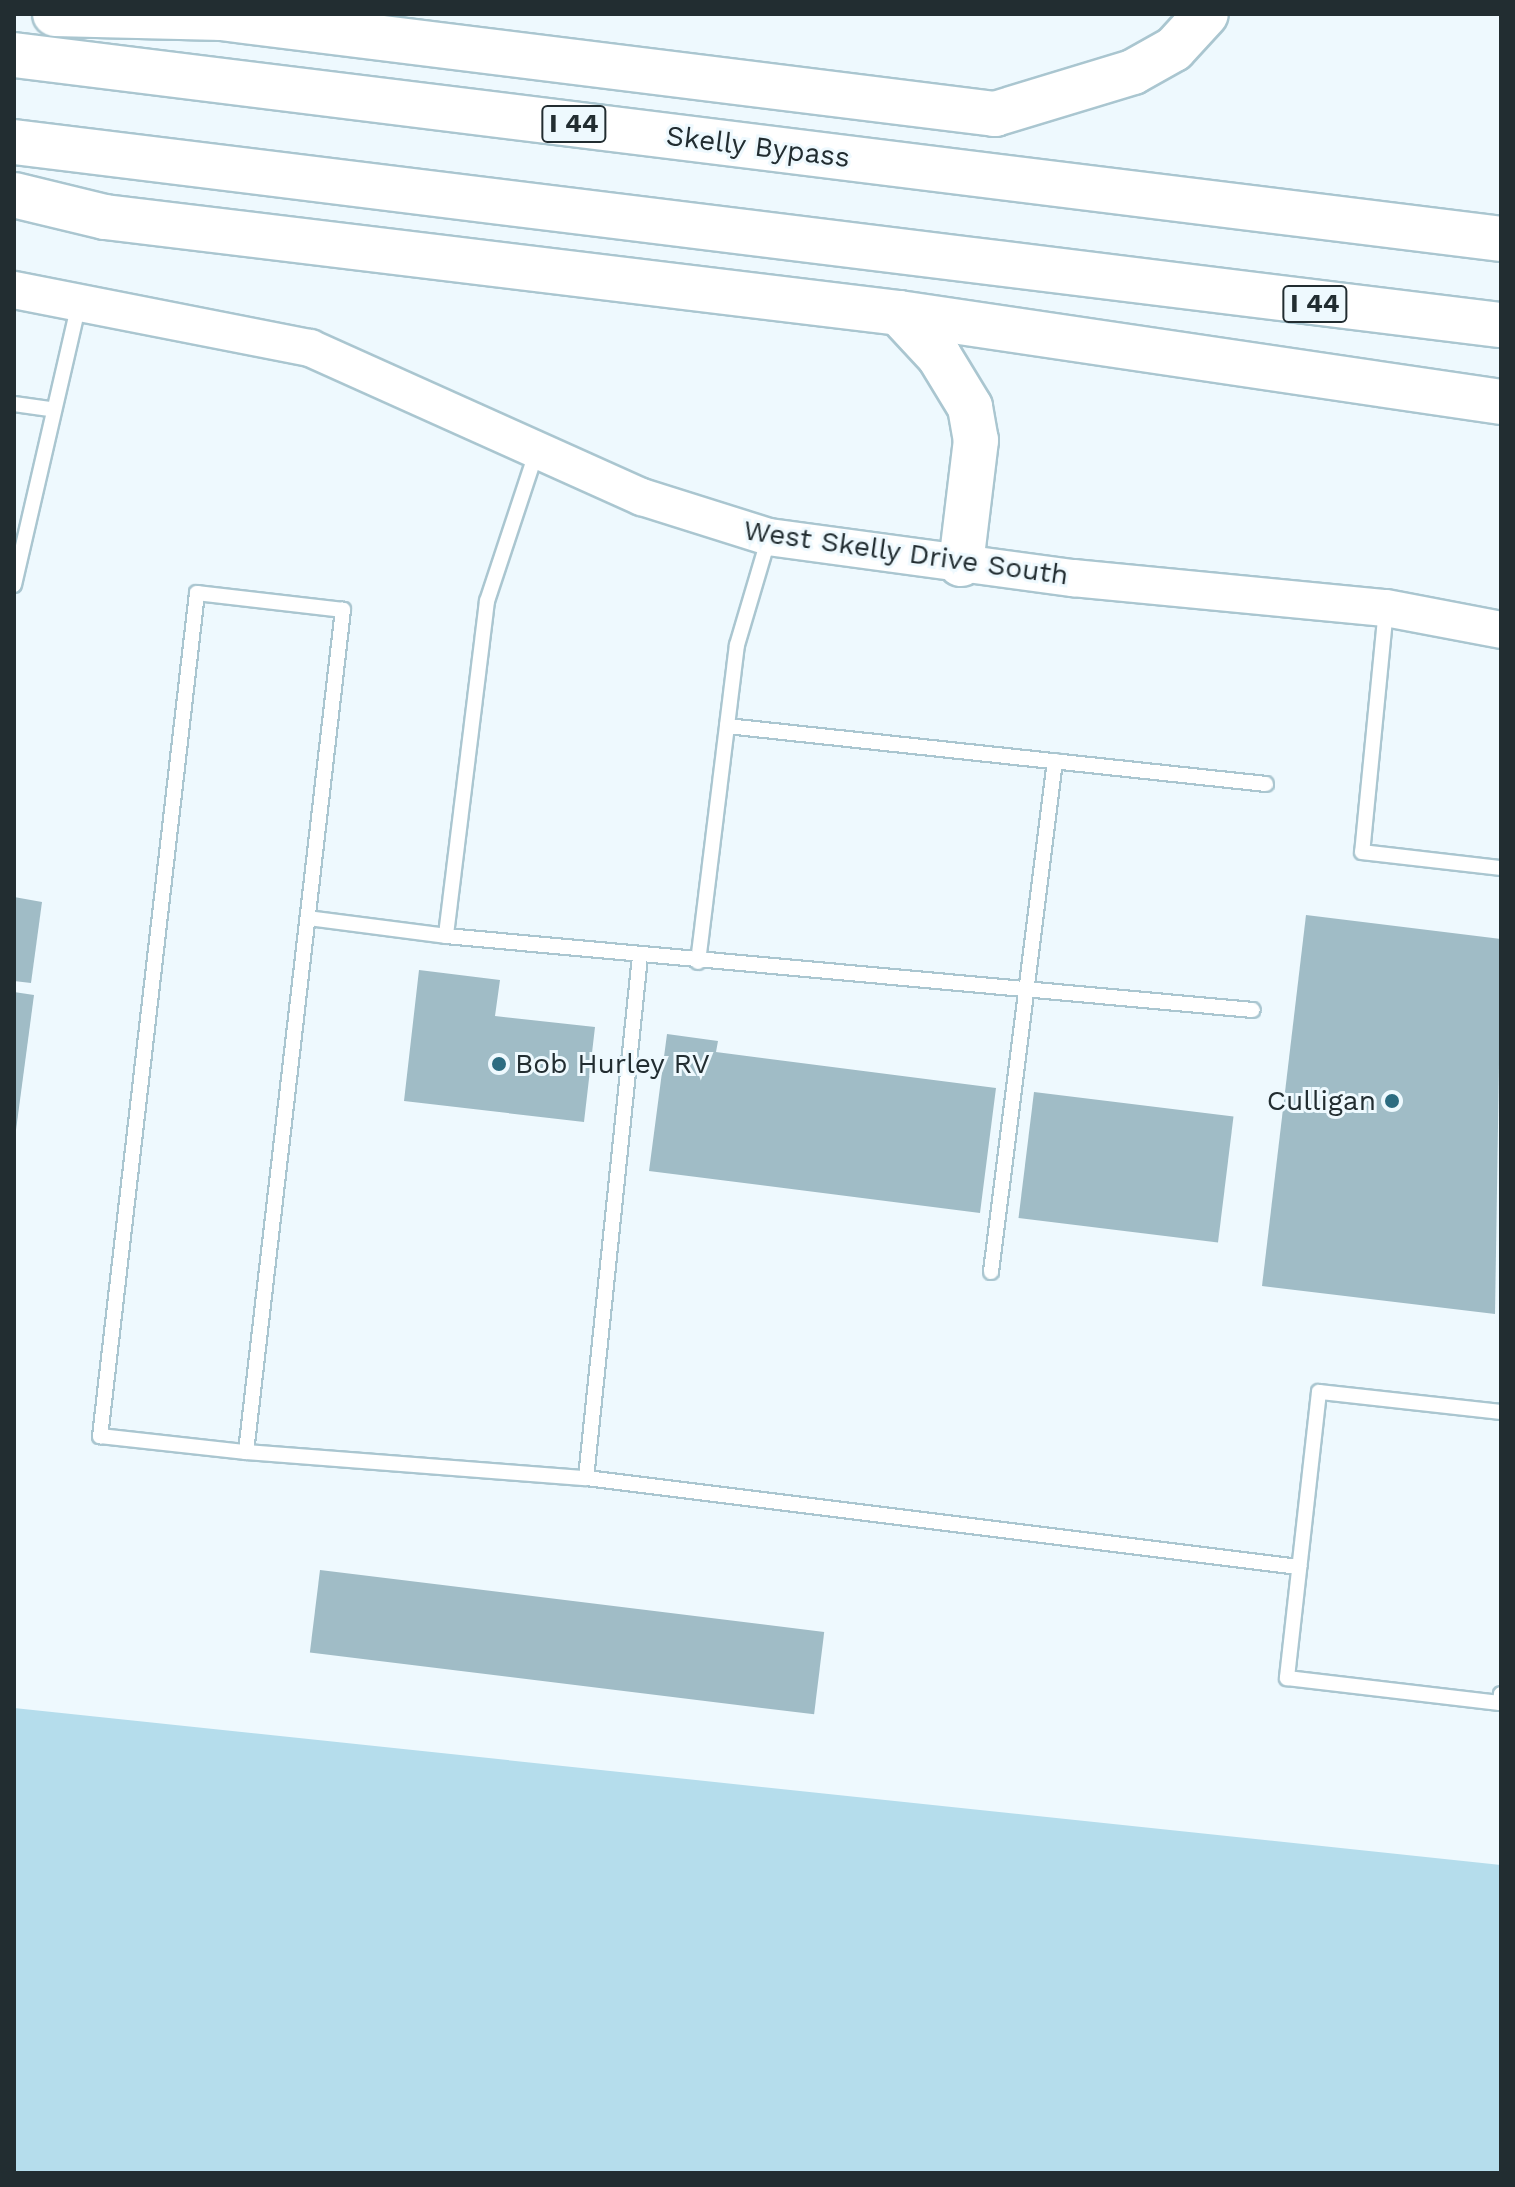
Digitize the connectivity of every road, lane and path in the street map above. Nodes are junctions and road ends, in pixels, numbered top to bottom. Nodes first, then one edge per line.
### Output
1 (55, 14) edge
2 (1206, 14) edge
3 (14, 55) edge
4 (14, 142) edge
5 (14, 195) edge
6 (1501, 239) edge
7 (14, 290) edge
8 (79, 302) junction
9 (899, 313) junction
10 (1501, 325) edge
11 (1501, 402) edge
12 (14, 404) edge
13 (50, 409) junction
14 (537, 450) junction
15 (769, 537) junction
16 (961, 564) junction
17 (14, 585) edge
18 (1386, 608) junction
19 (1501, 630) edge
20 (727, 726) junction
21 (1055, 761) junction
22 (1266, 784) dead end
23 (1501, 868) edge
24 (308, 918) junction
25 (446, 936) junction
26 (640, 956) junction
27 (698, 962) junction
28 (1027, 990) junction
29 (1253, 1010) dead end
30 (991, 1272) dead end
31 (1501, 1412) edge
32 (246, 1452) junction
33 (586, 1478) junction
34 (1299, 1567) junction
35 (1501, 1694) edge

1 - 2 highway
3 - 6 highway, Skelly Bypass / I 44
4 - 10 highway, I 44
5 - 9 highway
7 - 8 street, West Skelly Drive South
8 - 13 lane
8 - 14 street, West Skelly Drive South
9 - 11 highway
9 - 16 highway
12 - 13 lane
13 - 17 lane
14 - 15 street, West Skelly Drive South
14 - 25 lane
15 - 16 street, West Skelly Drive South
15 - 20 lane
16 - 18 street, West Skelly Drive South
18 - 19 street, West Skelly Drive South
18 - 23 lane
20 - 21 lane
20 - 27 lane
21 - 22 lane
21 - 28 lane
24 - 25 lane
24 - 32 lane
24 - 32 lane
25 - 26 lane
26 - 27 lane
26 - 33 lane
27 - 28 lane
28 - 29 lane
28 - 30 lane
31 - 34 lane
32 - 33 lane
33 - 34 lane
34 - 35 lane

